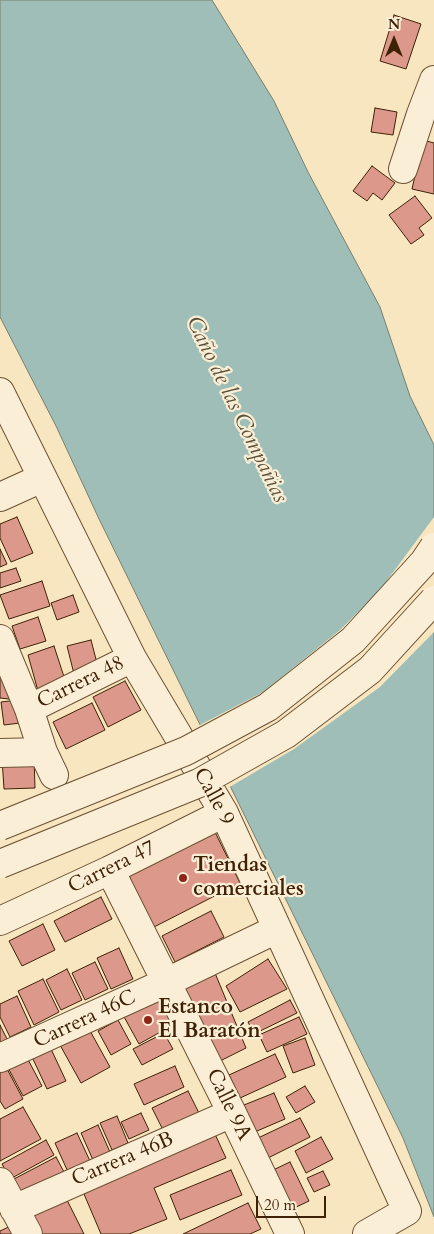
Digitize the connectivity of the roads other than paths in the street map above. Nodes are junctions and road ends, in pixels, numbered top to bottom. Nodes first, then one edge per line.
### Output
1 (434, 80) edge
2 (403, 170) dead end
3 (0, 392) edge
4 (42, 478) junction
5 (0, 497) edge
6 (434, 547) edge
7 (434, 600) edge
8 (0, 639) edge
9 (132, 658) junction
10 (29, 709) junction
11 (0, 753) edge
12 (224, 813) junction
13 (0, 826) edge
14 (0, 864) edge
15 (110, 870) junction
16 (0, 921) edge
17 (277, 929) junction
18 (166, 982) junction
19 (0, 1058) edge
20 (232, 1113) junction
21 (0, 1182) edge
22 (14, 1209) junction
23 (28, 1234) edge
24 (290, 1234) edge
25 (367, 1234) edge

1 - 2 street
3 - 4 street, Calle 9
4 - 5 street
4 - 9 street, Calle 9
6 - 13 street, bridge
7 - 14 street, bridge
8 - 10 street
9 - 10 street, Carrera 48
9 - 12 street, Calle 9
10 - 11 street
12 - 15 street, Carrera 47
12 - 17 street, Calle 9
15 - 16 street, Carrera 47
15 - 18 street, Calle 9A
17 - 18 street, Carrera 46C
17 - 25 street, Calle 9
18 - 19 street, Carrera 46C
18 - 20 street, Calle 9A
20 - 22 street, Carrera 46B
20 - 24 street, Calle 9A
21 - 22 street
22 - 23 street

